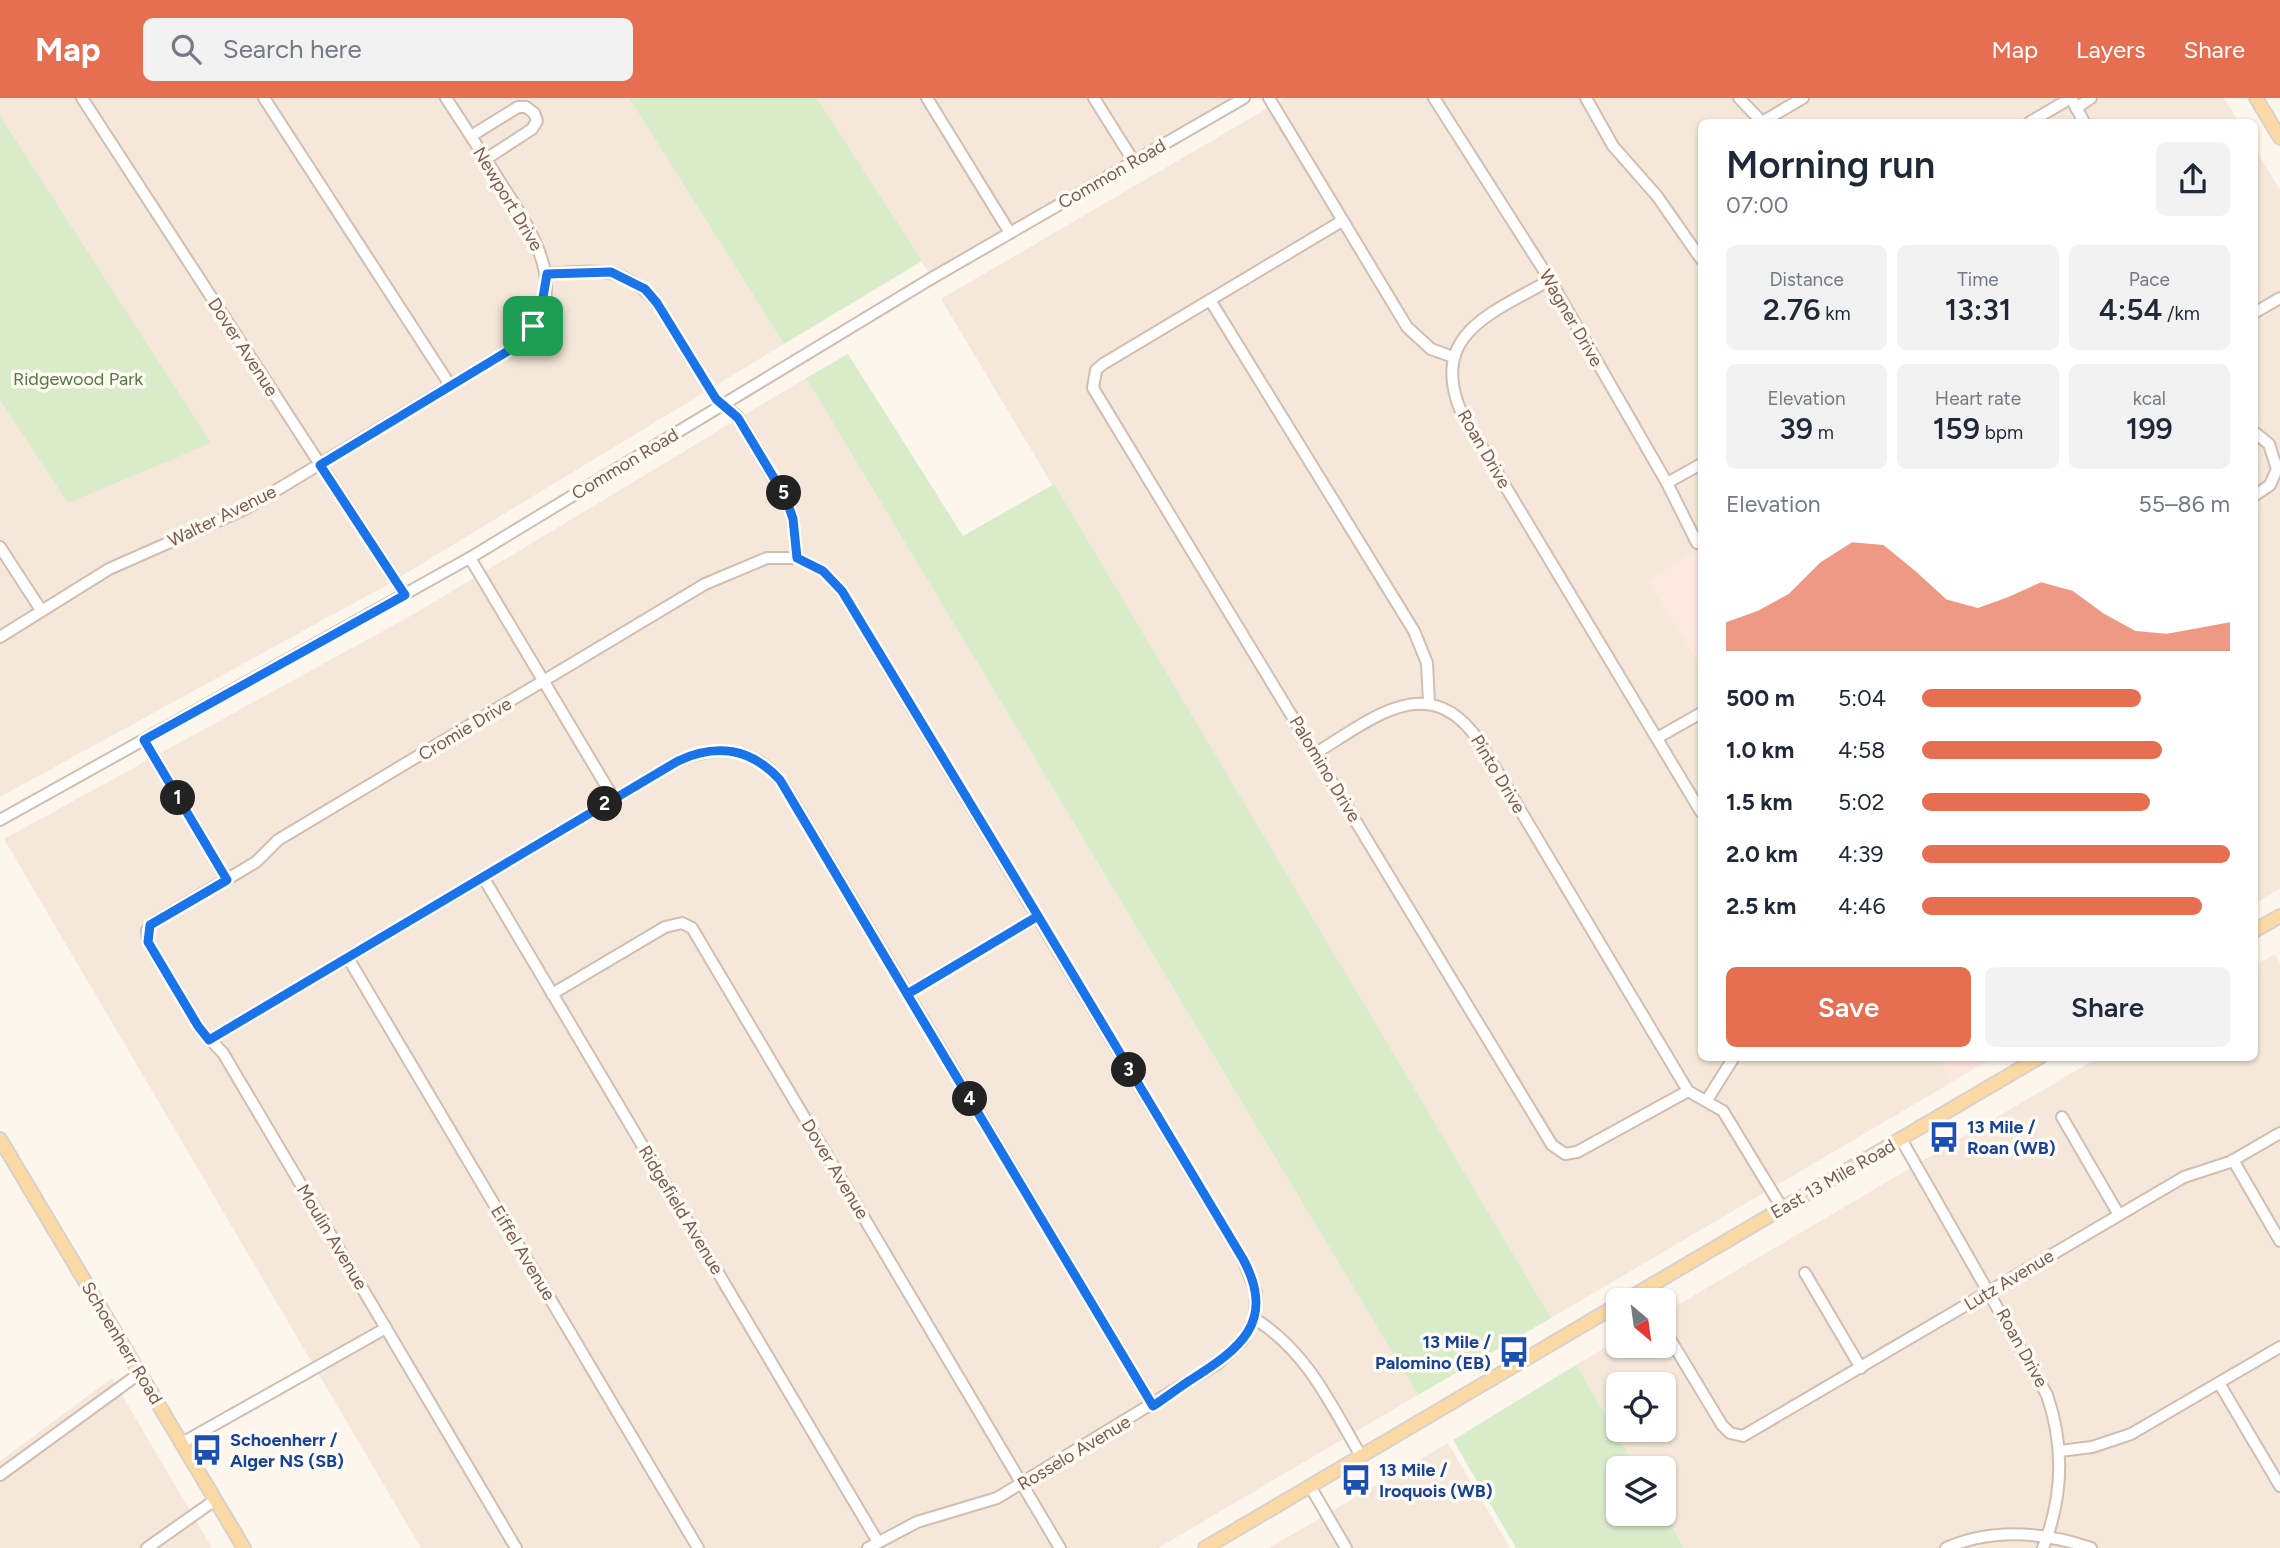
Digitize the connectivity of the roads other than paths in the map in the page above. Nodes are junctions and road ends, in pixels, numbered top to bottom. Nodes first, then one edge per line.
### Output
1 (82, 98) edge
2 (264, 98) edge
3 (446, 98) edge
4 (927, 98) edge
5 (1094, 98) edge
6 (1244, 98) edge
7 (1269, 98) edge
8 (1434, 98) edge
9 (1586, 98) edge
10 (1739, 98) edge
11 (1803, 98) edge
12 (2091, 98) edge
13 (2256, 98) edge
14 (2074, 103) edge
15 (1759, 119) edge
16 (1767, 119) edge
17 (2037, 119) edge
18 (2082, 119) edge
19 (471, 136) junction
20 (2280, 138) edge
21 (486, 159) junction
22 (1134, 162) junction
23 (1342, 220) junction
24 (1010, 233) junction
25 (1698, 255) edge
26 (547, 274) junction
27 (1550, 280) junction
28 (2280, 298) edge
29 (1210, 300) junction
30 (2258, 311) edge
31 (1453, 357) junction
32 (450, 385) junction
33 (724, 404) junction
34 (2258, 434) edge
35 (2275, 445) edge
36 (320, 465) junction
37 (1698, 466) edge
38 (1667, 483) junction
39 (2275, 485) edge
40 (2258, 494) edge
41 (1698, 543) dead end
42 (0, 547) edge
43 (470, 558) junction
44 (797, 558) junction
45 (405, 595) junction
46 (41, 610) junction
47 (0, 637) edge
48 (544, 681) junction
49 (1429, 704) junction
50 (1698, 715) edge
51 (1657, 738) junction
52 (144, 740) junction
53 (1316, 753) junction
54 (614, 799) junction
55 (1698, 807) edge
56 (0, 820) edge
57 (483, 877) junction
58 (227, 880) junction
59 (1038, 916) junction
60 (2280, 916) edge
61 (2258, 929) edge
62 (148, 930) joint
63 (348, 958) junction
64 (552, 994) junction
65 (907, 994) junction
66 (209, 1040) junction
67 (1731, 1061) edge
68 (2033, 1061) edge
69 (1688, 1091) junction
70 (1707, 1100) junction
71 (2062, 1117) dead end
72 (2280, 1133) edge
73 (0, 1139) edge
74 (1901, 1139) junction
75 (2233, 1160) junction
76 (1782, 1208) junction
77 (2119, 1215) junction
78 (2280, 1241) edge
79 (1805, 1273) dead end
80 (1657, 1288) edge
81 (1990, 1291) junction
82 (1606, 1312) edge
83 (1255, 1320) junction
84 (386, 1328) junction
85 (2280, 1347) edge
86 (1676, 1349) edge
87 (1861, 1367) junction
88 (140, 1373) junction
89 (2219, 1383) junction
90 (1153, 1406) junction
91 (182, 1443) junction
92 (2060, 1451) junction
93 (1361, 1456) junction
94 (0, 1475) edge
95 (1021, 1484) junction
96 (1310, 1486) junction
97 (2280, 1486) edge
98 (215, 1500) junction
99 (2048, 1536) junction
100 (873, 1545) edge
101 (147, 1548) edge
102 (244, 1548) edge
103 (516, 1548) edge
104 (698, 1548) edge
105 (1060, 1548) edge
106 (1205, 1548) edge
107 (1346, 1548) edge
108 (1946, 1548) edge
109 (2043, 1548) edge
110 (2091, 1548) edge

1 - 36 street, Dover Avenue
2 - 32 street
3 - 19 street, Newport Drive
4 - 24 street
5 - 22 street
6 - 22 street, Common Road
7 - 23 street
8 - 27 street, Wagner Drive
9 - 25 street
10 - 15 street
11 - 16 street
12 - 14 street
13 - 20 main road
14 - 17 street
14 - 18 street
19 - 21 street, Newport Drive
19 - 21 street
21 - 26 street, Newport Drive
22 - 24 street, Common Road
23 - 29 street
23 - 31 street
24 - 33 street, Common Road
26 - 32 street, Walter Avenue
26 - 33 street, Newport Drive
27 - 31 street
27 - 38 street, Wagner Drive
28 - 30 street
29 - 49 street
29 - 53 street, Palomino Drive
31 - 51 street, Roan Drive
32 - 36 street, Walter Avenue
33 - 43 street, Common Road
33 - 44 street, Newport Drive
34 - 35 street
35 - 39 street
36 - 45 street, Dover Avenue
36 - 46 street, Walter Avenue
37 - 38 street
38 - 41 street, Wagner Drive
39 - 40 street
42 - 46 street
43 - 45 street, Common Road
43 - 48 street
44 - 48 street, Cromie Drive
44 - 59 street
45 - 52 street, Common Road
46 - 47 street, Walter Avenue
48 - 54 street
48 - 58 street, Cromie Drive
49 - 53 street
49 - 69 street, Pinto Drive
50 - 51 street
51 - 55 street, Roan Drive
52 - 56 street, Common Road
52 - 58 street
53 - 69 street, Palomino Drive
54 - 57 street
54 - 65 street
57 - 63 street
57 - 64 street, Ridgefield Avenue
58 - 62 street, Cromie Drive
59 - 65 street
59 - 83 street
60 - 61 main road
62 - 66 street, Moulin Avenue
63 - 66 street
63 - 104 street, Eiffel Avenue
64 - 95 street, Dover Avenue
64 - 100 street, Ridgefield Avenue
65 - 90 street
66 - 84 street, Moulin Avenue
67 - 70 street
68 - 74 main road, East 13 Mile Road
69 - 70 street
70 - 76 street
71 - 77 street
72 - 75 street, Lutz Avenue
73 - 88 main road, Schoenherr Road
74 - 76 main road, East 13 Mile Road
74 - 81 street, Roan Drive
75 - 77 street, Lutz Avenue
75 - 78 street
76 - 80 main road, East 13 Mile Road
77 - 81 street, Lutz Avenue
79 - 87 street
81 - 87 street, Lutz Avenue
81 - 92 street, Roan Drive
82 - 93 main road
83 - 90 street, Rosselo Avenue
83 - 93 street
84 - 91 street
84 - 103 street, Moulin Avenue
85 - 89 street
86 - 87 street, Lutz Avenue
88 - 91 main road, Schoenherr Road
88 - 94 street
89 - 92 street
89 - 97 street
90 - 95 street, Rosselo Avenue
91 - 98 main road, Schoenherr Road
92 - 99 street, Roan Drive
93 - 96 main road
95 - 100 street, Rosselo Avenue
95 - 105 street, Dover Avenue
96 - 106 main road
96 - 107 street
98 - 101 street
98 - 102 main road, Schoenherr Road
99 - 108 street
99 - 109 street
99 - 110 street

